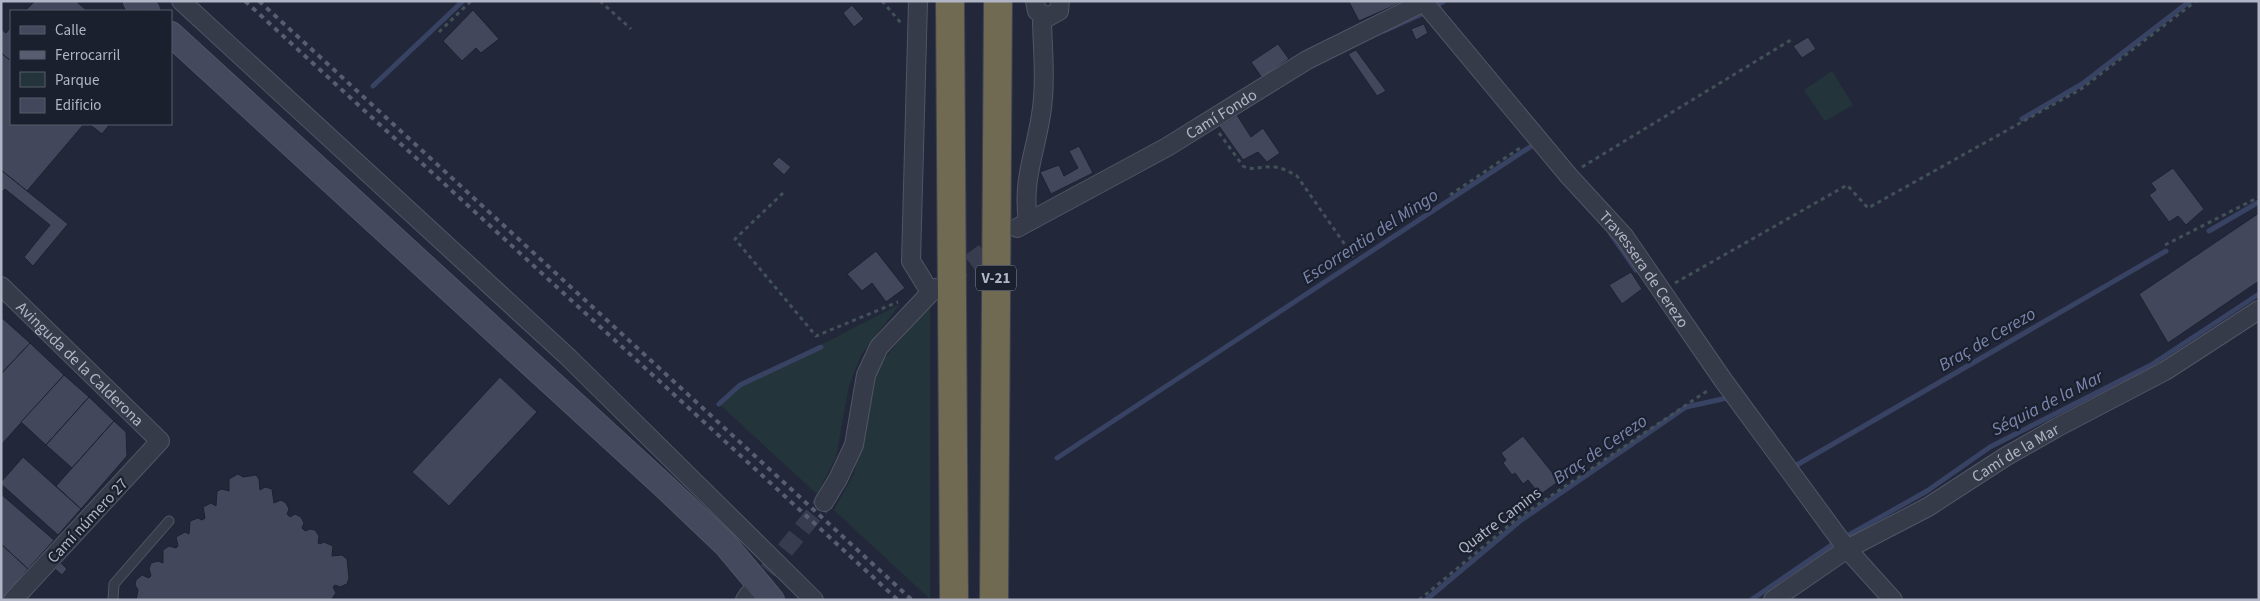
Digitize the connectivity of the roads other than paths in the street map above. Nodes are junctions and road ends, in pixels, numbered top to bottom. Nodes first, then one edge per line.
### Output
1 (136, 1) edge
2 (181, 1) edge
3 (918, 1) edge
4 (950, 1) edge
5 (998, 1) edge
6 (1060, 1) edge
7 (1424, 2) edge
8 (1040, 9) edge
9 (146, 10) edge
10 (172, 35) edge
11 (1, 286) edge
12 (2259, 310) edge
13 (160, 440) joint
14 (824, 502) tunnel mouth
15 (169, 521) dead end
16 (1847, 549) junction
17 (14, 600) edge
18 (113, 600) edge
19 (772, 600) edge
20 (814, 600) edge
21 (954, 600) edge
22 (994, 600) edge
23 (1773, 600) edge
24 (1893, 600) edge

1 - 9 main road
2 - 20 street
3 - 14 street
4 - 21 highway, V-21
5 - 22 highway, V-21
6 - 8 street
7 - 8 street, Camí Fondo
7 - 16 street, Travessera de Cerezo
10 - 19 main road
11 - 13 street, Avinguda de la Calderona
12 - 16 street, Camí de la Mar
13 - 17 street, Camí número 27
15 - 18 lane
16 - 23 street, Camí de la Mar
16 - 24 street, Travessera de Cerezo

